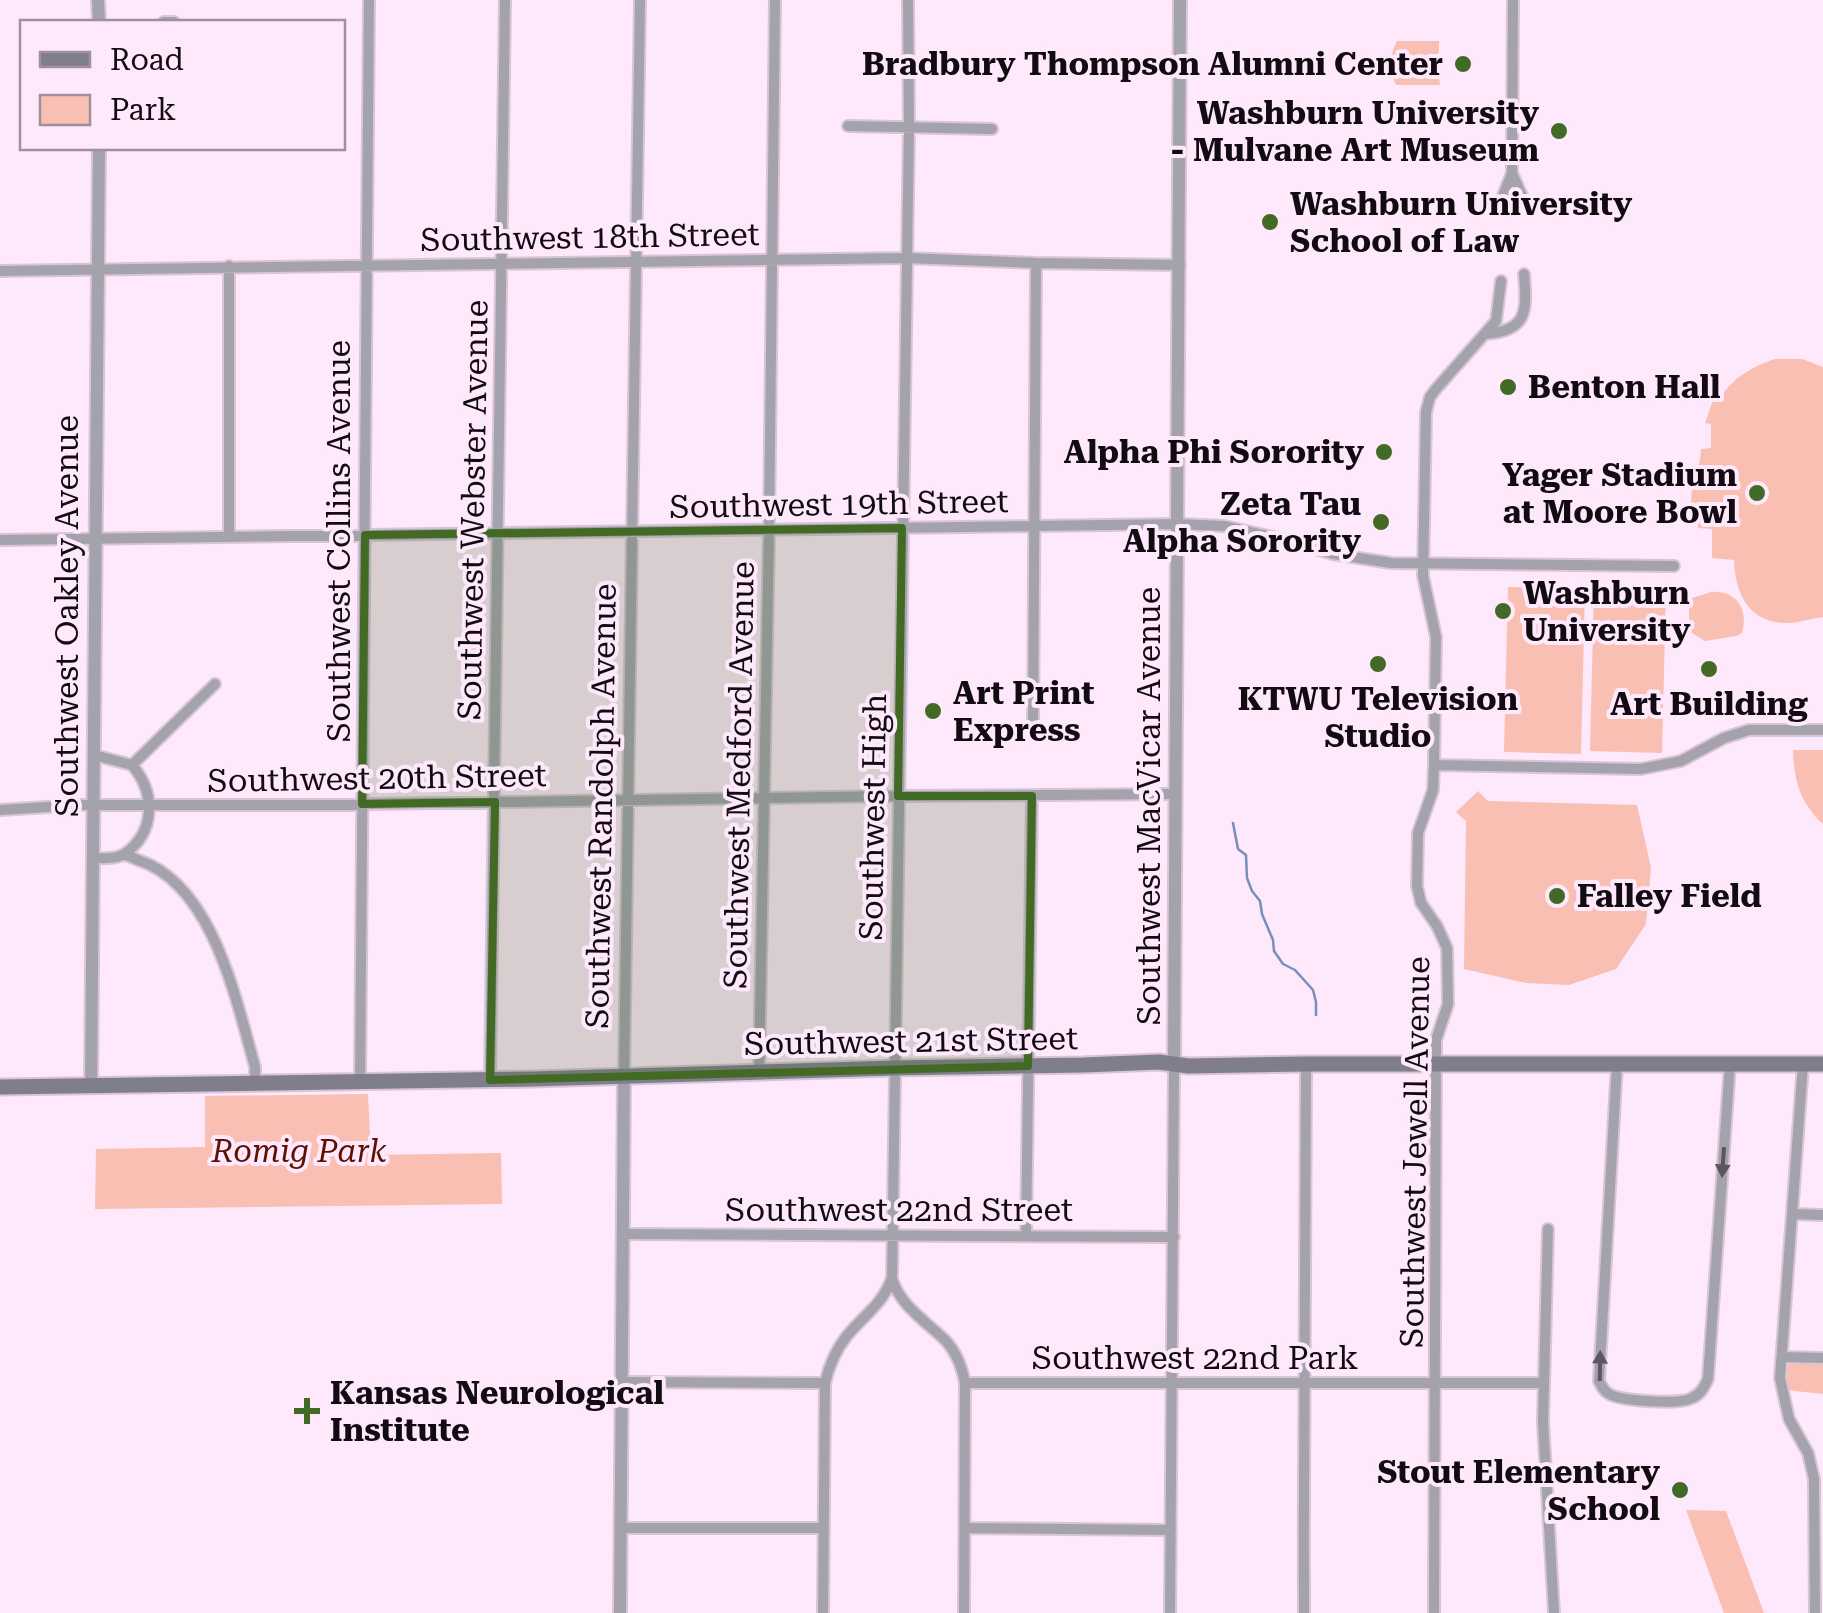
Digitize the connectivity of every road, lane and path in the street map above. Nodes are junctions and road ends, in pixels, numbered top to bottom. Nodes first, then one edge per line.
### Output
1 (369, 0) edge
2 (505, 0) edge
3 (640, 0) edge
4 (776, 0) edge
5 (908, 0) edge
6 (1180, 0) edge
7 (1514, 0) edge
8 (848, 126) dead end
9 (909, 128) junction
10 (992, 129) dead end
11 (99, 150) edge
12 (1512, 173) dead end
13 (906, 258) junction
14 (771, 260) junction
15 (636, 261) junction
16 (501, 263) junction
17 (1036, 263) junction
18 (366, 264) junction
19 (1180, 264) junction
20 (229, 266) junction
21 (0, 270) edge
22 (98, 270) junction
23 (1524, 274) dead end
24 (1500, 281) dead end
25 (1485, 334) junction
26 (1178, 524) junction
27 (1034, 526) junction
28 (902, 528) junction
29 (769, 530) junction
30 (633, 532) junction
31 (499, 534) junction
32 (364, 536) junction
33 (228, 537) junction
34 (96, 539) junction
35 (0, 540) edge
36 (1422, 564) junction
37 (1674, 566) dead end
38 (215, 684) dead end
39 (1033, 729) dead end
40 (1823, 730) edge
41 (94, 755) junction
42 (132, 765) junction
43 (1434, 765) junction
44 (1176, 794) junction
45 (898, 796) junction
46 (1032, 796) junction
47 (764, 798) junction
48 (629, 800) junction
49 (495, 802) junction
50 (362, 804) junction
51 (93, 805) junction
52 (150, 805) junction
53 (0, 810) edge
54 (123, 855) junction
55 (93, 858) junction
56 (1174, 1064) junction
57 (1306, 1064) junction
58 (1438, 1064) junction
59 (1617, 1064) junction
60 (1730, 1064) junction
61 (1802, 1064) junction
62 (1823, 1064) edge
63 (1028, 1066) junction
64 (894, 1068) junction
65 (758, 1072) junction
66 (624, 1076) junction
67 (490, 1080) junction
68 (360, 1082) junction
69 (256, 1084) junction
70 (91, 1086) junction
71 (0, 1087) edge
72 (1793, 1214) junction
73 (1823, 1214) edge
74 (1548, 1229) dead end
75 (624, 1234) junction
76 (892, 1236) junction
77 (1026, 1236) junction
78 (1174, 1236) junction
79 (892, 1278) junction
80 (1782, 1357) junction
81 (1823, 1358) edge
82 (622, 1382) junction
83 (825, 1382) junction
84 (965, 1382) junction
85 (1172, 1383) junction
86 (1544, 1383) junction
87 (1303, 1384) junction
88 (1435, 1384) junction
89 (1823, 1451) edge
90 (1808, 1453) junction
91 (620, 1528) junction
92 (824, 1528) junction
93 (965, 1528) junction
94 (1171, 1530) junction
95 (1819, 1564) edge
96 (620, 1613) edge
97 (823, 1613) edge
98 (964, 1613) edge
99 (1170, 1613) edge
100 (1304, 1613) edge
101 (1434, 1613) edge
102 (1554, 1613) edge
103 (1815, 1613) edge

1 - 18 street, Southwest Collins Avenue
2 - 16 street, Southwest Webster Avenue
3 - 15 street, Southwest Randolph Avenue
4 - 14 street, Southwest Medford Avenue
5 - 9 street, Southwest High
6 - 19 street, Southwest MacVicar Avenue
7 - 12 street
8 - 9 street
9 - 10 street
9 - 13 street, Southwest High
11 - 22 street, Southwest Oakley Avenue
13 - 14 street, Southwest 18th Street
13 - 17 street, Southwest 18th Street
13 - 28 street, Southwest High
14 - 15 street, Southwest 18th Street
14 - 29 street, Southwest Medford Avenue
15 - 16 street, Southwest 18th Street
15 - 30 street, Southwest Randolph Avenue
16 - 18 street, Southwest 18th Street
16 - 31 street, Southwest Webster Avenue
17 - 19 street, Southwest 18th Street
17 - 27 street
18 - 20 street, Southwest 18th Street
18 - 32 street, Southwest Collins Avenue
19 - 26 street, Southwest MacVicar Avenue
20 - 22 street, Southwest 18th Street
20 - 33 street
21 - 22 street, Southwest 18th Street
22 - 34 street, Southwest Oakley Avenue
23 - 25 street, Southwest Jewell Avenue
24 - 25 street
25 - 36 street, Southwest Jewell Avenue
26 - 27 street, Southwest 19th Street
26 - 36 street, Southwest 19th Street
26 - 44 street, Southwest MacVicar Avenue
27 - 28 street, Southwest 19th Street
27 - 39 street
28 - 29 street, Southwest 19th Street
28 - 45 street, Southwest High
29 - 30 street, Southwest 19th Street
29 - 47 street, Southwest Medford Avenue
30 - 31 street, Southwest 19th Street
30 - 48 street, Southwest Randolph Avenue
31 - 32 street, Southwest 19th Street
31 - 49 street, Southwest Webster Avenue
32 - 33 street, Southwest 19th Street
32 - 50 street, Southwest Collins Avenue
33 - 34 street, Southwest 19th Street
34 - 35 street, Southwest 19th Street
34 - 41 street, Southwest Oakley Avenue
36 - 37 street, Southwest 19th Street
36 - 43 street, Southwest Jewell Avenue
38 - 42 street
40 - 43 street
41 - 42 street
41 - 51 street, Southwest Oakley Avenue
42 - 52 street
43 - 58 street, Southwest Jewell Avenue
44 - 46 street, Southwest 20th Street
44 - 56 street, Southwest MacVicar Avenue
45 - 46 street, Southwest 20th Street
45 - 47 street, Southwest 20th Street
45 - 64 street, Southwest High
46 - 63 street
47 - 48 street, Southwest 20th Street
47 - 65 street, Southwest Medford Avenue
48 - 49 street, Southwest 20th Street
48 - 66 street, Southwest Randolph Avenue
49 - 50 street, Southwest 20th Street
49 - 67 street, Southwest Webster Avenue
50 - 52 street, Southwest 20th Street
50 - 68 street, Southwest Collins Avenue
51 - 52 street, Southwest 20th Street
51 - 53 street, Southwest 20th Street
51 - 55 street, Southwest Oakley Avenue
52 - 54 street
54 - 55 street
54 - 69 street
55 - 70 street, Southwest Oakley Avenue
56 - 57 main road, Southwest 21st Street
56 - 63 main road, Southwest 21st Street
56 - 78 street, Southwest MacVicar Avenue
57 - 58 main road, Southwest 21st Street
57 - 87 street
58 - 59 main road, Southwest 21st Street
58 - 88 street, Southwest Jewell Avenue
59 - 60 main road, Southwest 21st Street
60 -> 59 street
60 - 61 main road, Southwest 21st Street
61 - 62 main road, Southwest 21st Street
61 - 72 street
63 - 64 main road, Southwest 21st Street
63 - 77 street
64 - 65 main road, Southwest 21st Street
64 - 76 street, Southwest High
65 - 66 main road, Southwest 21st Street
66 - 67 main road, Southwest 21st Street
66 - 75 street, Southwest Randolph Avenue
67 - 68 main road, Southwest 21st Street
68 - 69 main road, Southwest 21st Street
69 - 70 main road, Southwest 21st Street
70 - 71 main road, Southwest 21st Street
72 - 73 street
72 - 80 street
74 - 86 street
75 - 76 street, Southwest 22nd Street
75 - 82 street, Southwest Randolph Avenue
76 - 77 street, Southwest 22nd Street
76 - 79 street, Southwest High
77 - 78 street, Southwest 22nd Street
78 - 85 street, Southwest MacVicar Avenue
79 - 83 street
79 - 84 street
80 - 81 street
80 - 90 street
82 - 83 street
82 - 91 street, Southwest Randolph Avenue
83 - 92 street
84 - 85 street, Southwest 22nd Park
84 - 93 street
85 - 87 street, Southwest 22nd Park
85 - 94 street, Southwest MacVicar Avenue
86 - 88 street, Southwest 22nd Park
86 - 102 street
87 - 88 street, Southwest 22nd Park
87 - 100 street
88 - 101 street, Southwest Jewell Avenue
89 - 90 street
90 - 95 street
91 - 92 street
91 - 96 street, Southwest Randolph Avenue
92 - 97 street
93 - 94 street
93 - 98 street
94 - 99 street, Southwest MacVicar Avenue
95 - 103 street

